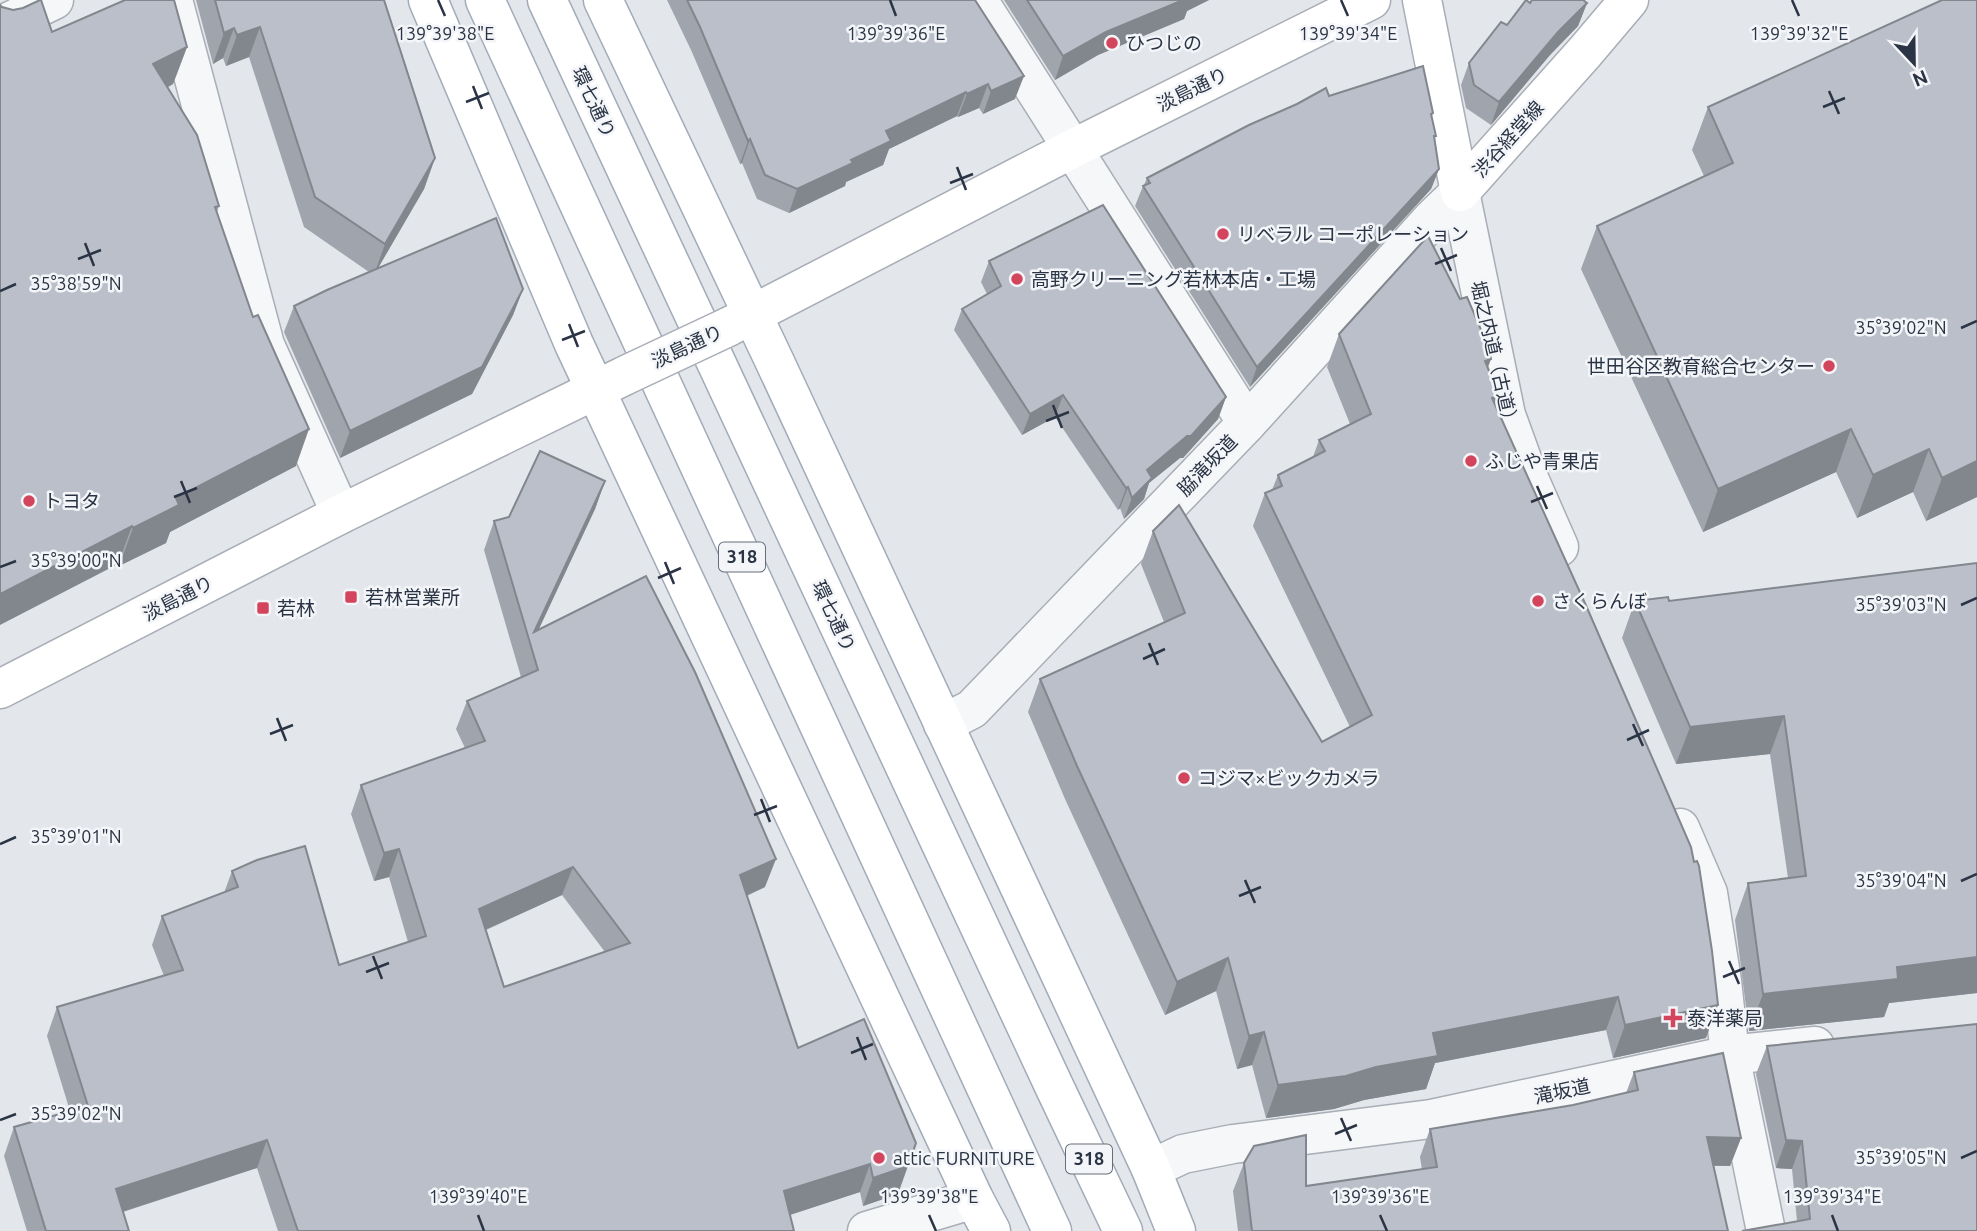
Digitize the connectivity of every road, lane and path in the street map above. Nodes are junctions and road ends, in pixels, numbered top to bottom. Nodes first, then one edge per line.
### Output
1 (54, 0) edge
2 (173, 0) edge
3 (428, 0) edge
4 (485, 0) edge
5 (547, 0) edge
6 (603, 0) edge
7 (978, 0) edge
8 (1371, 0) edge
9 (1422, 0) edge
10 (1629, 0) edge
11 (0, 26) edge
12 (1072, 149) junction
13 (1460, 192) junction
14 (740, 321) junction
15 (611, 383) junction
16 (1247, 423) junction
17 (341, 514) junction
18 (1573, 581) edge
19 (0, 689) edge
20 (943, 724) junction
21 (1665, 793) edge
22 (1853, 1042) edge
23 (1730, 1055) junction
24 (1151, 1169) junction
25 (983, 1215) edge
26 (867, 1231) edge
27 (1052, 1231) edge
28 (1123, 1231) edge
29 (1176, 1231) edge
30 (1766, 1231) edge

1 - 11 street
2 - 17 street
3 - 15 main road
4 - 27 main road, 318
5 - 28 main road, 環七通り / 318
6 - 14 main road
7 - 12 street
8 - 12 main road, 淡島通り
9 - 13 main road, 渋谷経堂線
10 - 13 main road, 渋谷経堂線
12 - 14 main road, 淡島通り
12 - 16 street
13 - 16 street, 脇滝坂道
13 - 18 street, 堀之内道（古道）
14 - 15 main road, 淡島通り, bridge
14 - 20 main road
15 - 17 main road, 淡島通り
15 - 25 main road
16 - 20 street, 脇滝坂道
17 - 19 main road, 淡島通り
20 - 24 main road
21 - 23 street
22 - 23 street, 滝坂道
23 - 24 street, 滝坂道
23 - 30 street
24 - 29 main road
25 - 26 street

